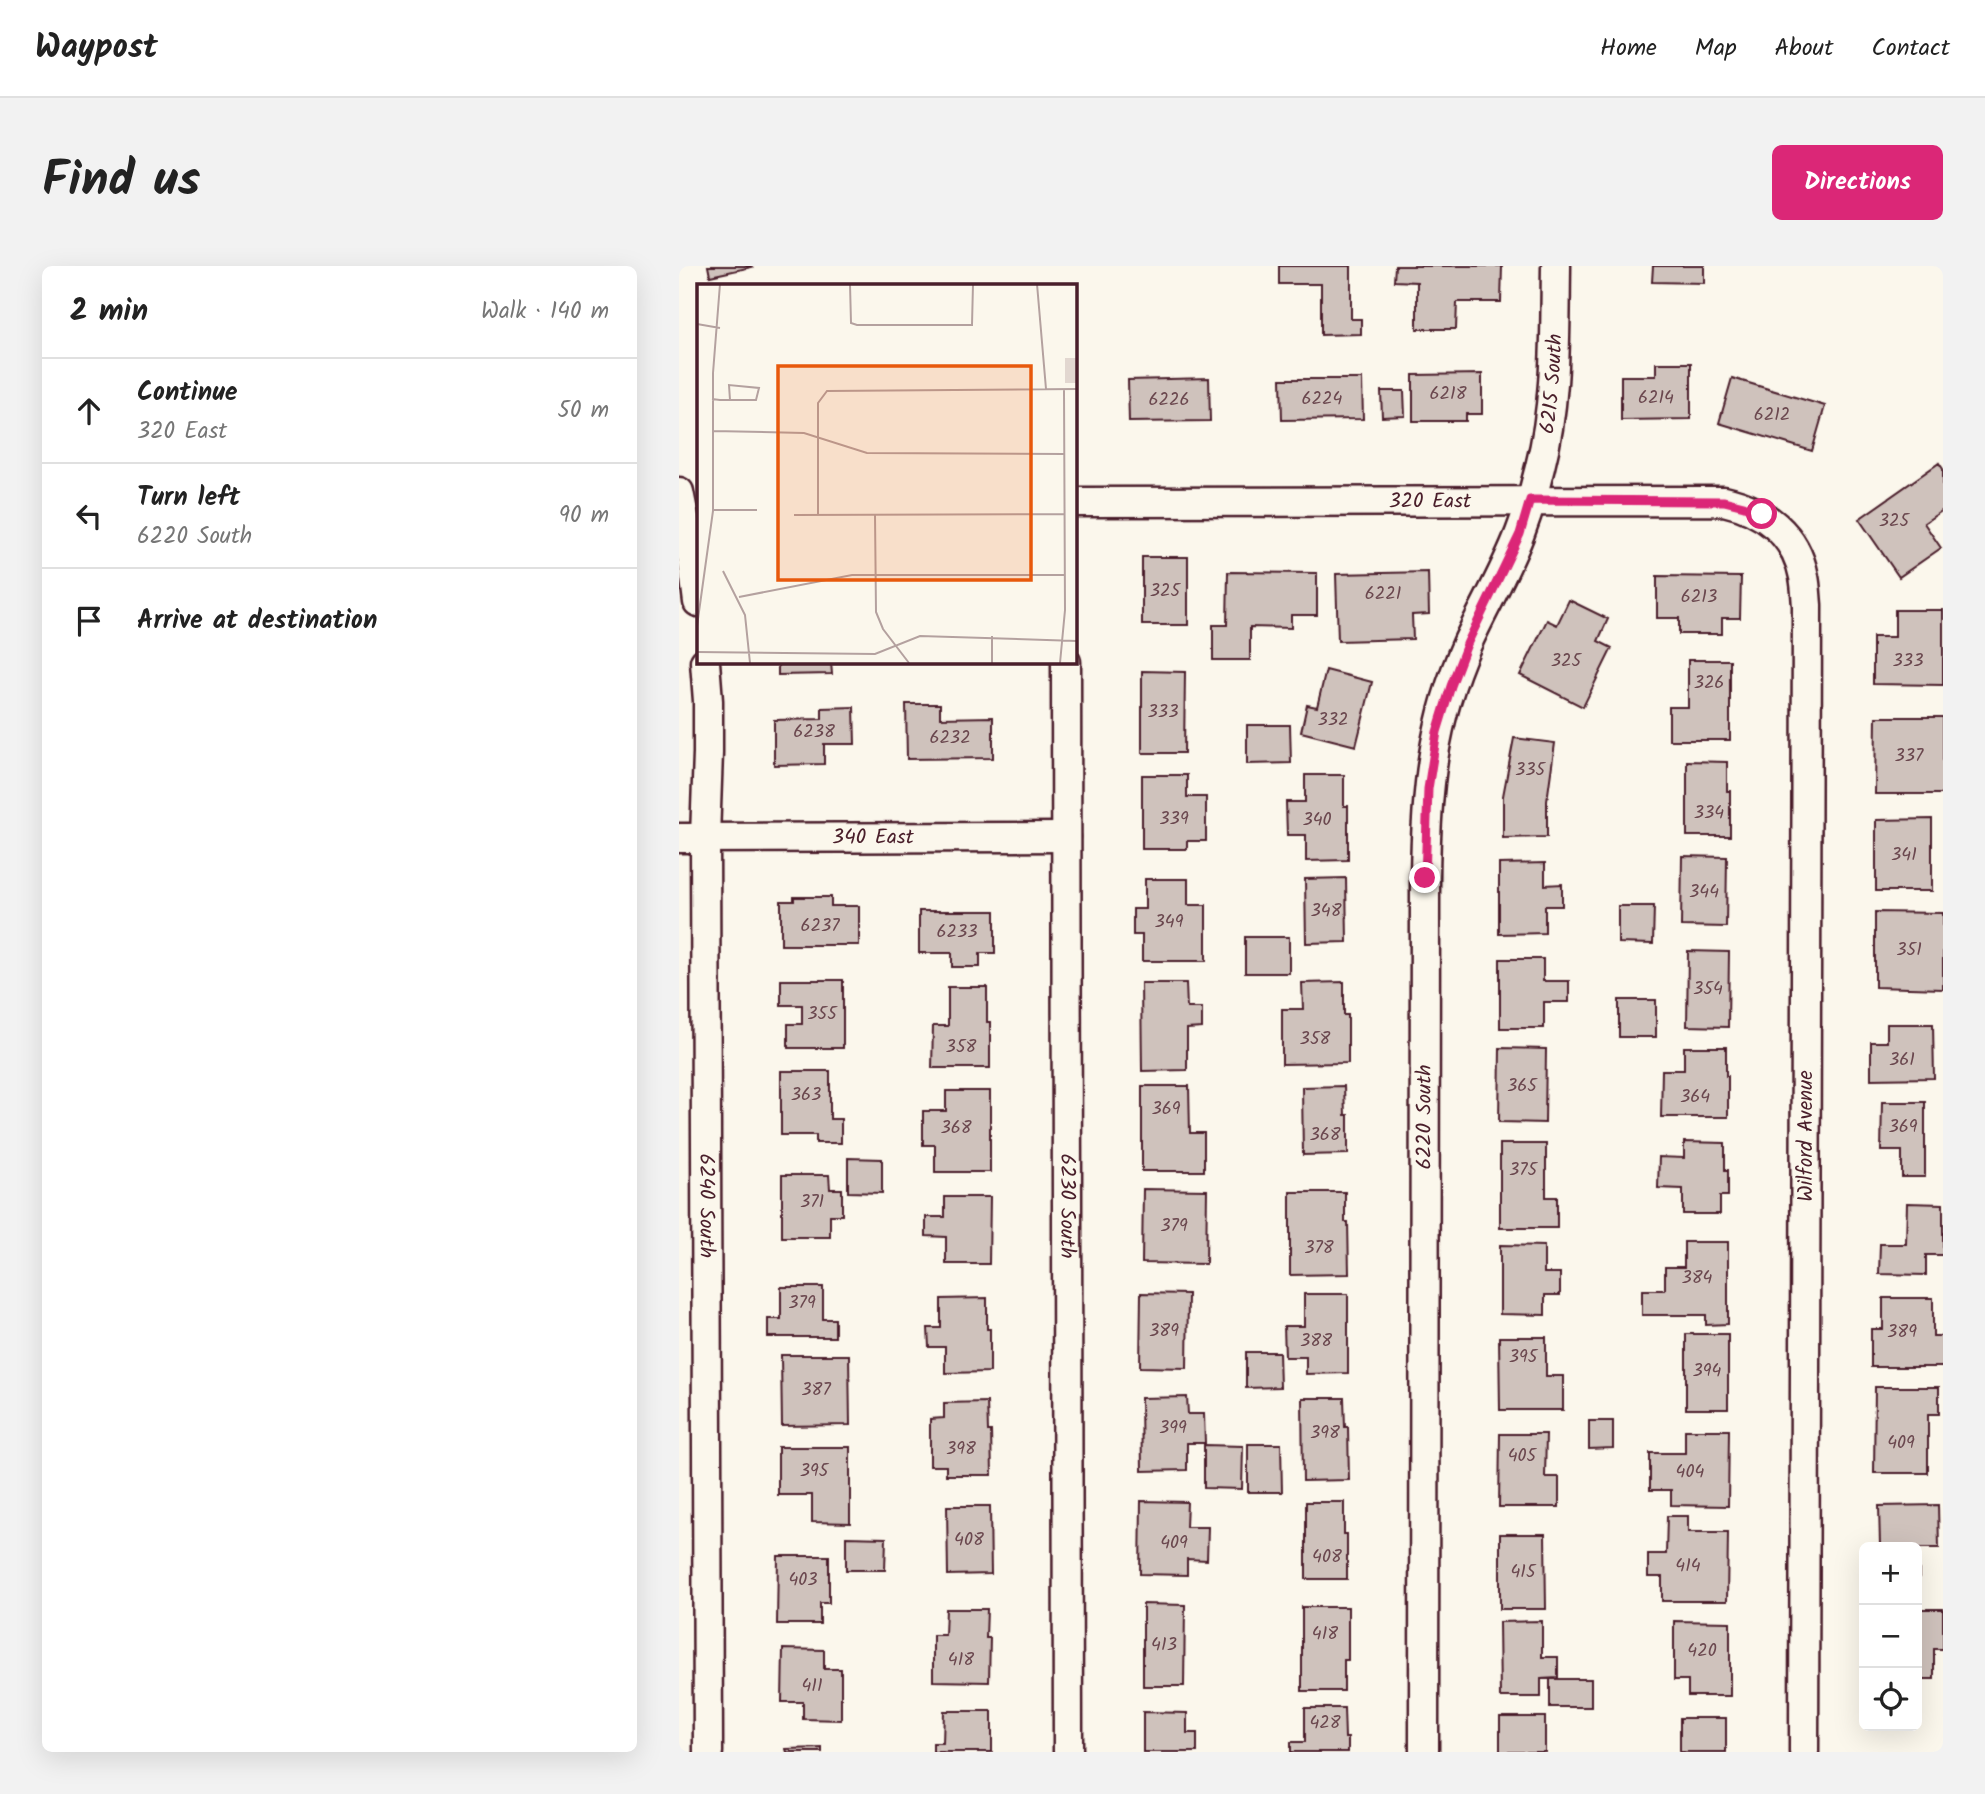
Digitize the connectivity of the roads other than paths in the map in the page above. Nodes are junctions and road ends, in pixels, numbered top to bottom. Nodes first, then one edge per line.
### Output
1 (1556, 266) edge
2 (679, 492) edge
3 (1530, 500) junction
4 (1076, 502) edge
5 (1778, 527) joint
6 (697, 594) edge
7 (705, 663) edge
8 (1066, 663) edge
9 (692, 837) edge
10 (1066, 837) junction
11 (708, 1752) edge
12 (1067, 1752) edge
13 (1424, 1752) edge
14 (1804, 1752) edge

1 - 3 street, 6215 South
2 - 6 street
3 - 4 street, 320 East
3 - 5 street, 320 East
3 - 13 street, 6220 South
5 - 14 street, Wilford Avenue
7 - 9 street, 6240 South
8 - 10 street, 6230 South
9 - 10 street, 340 East
9 - 11 street, 6240 South
10 - 12 street, 6230 South

